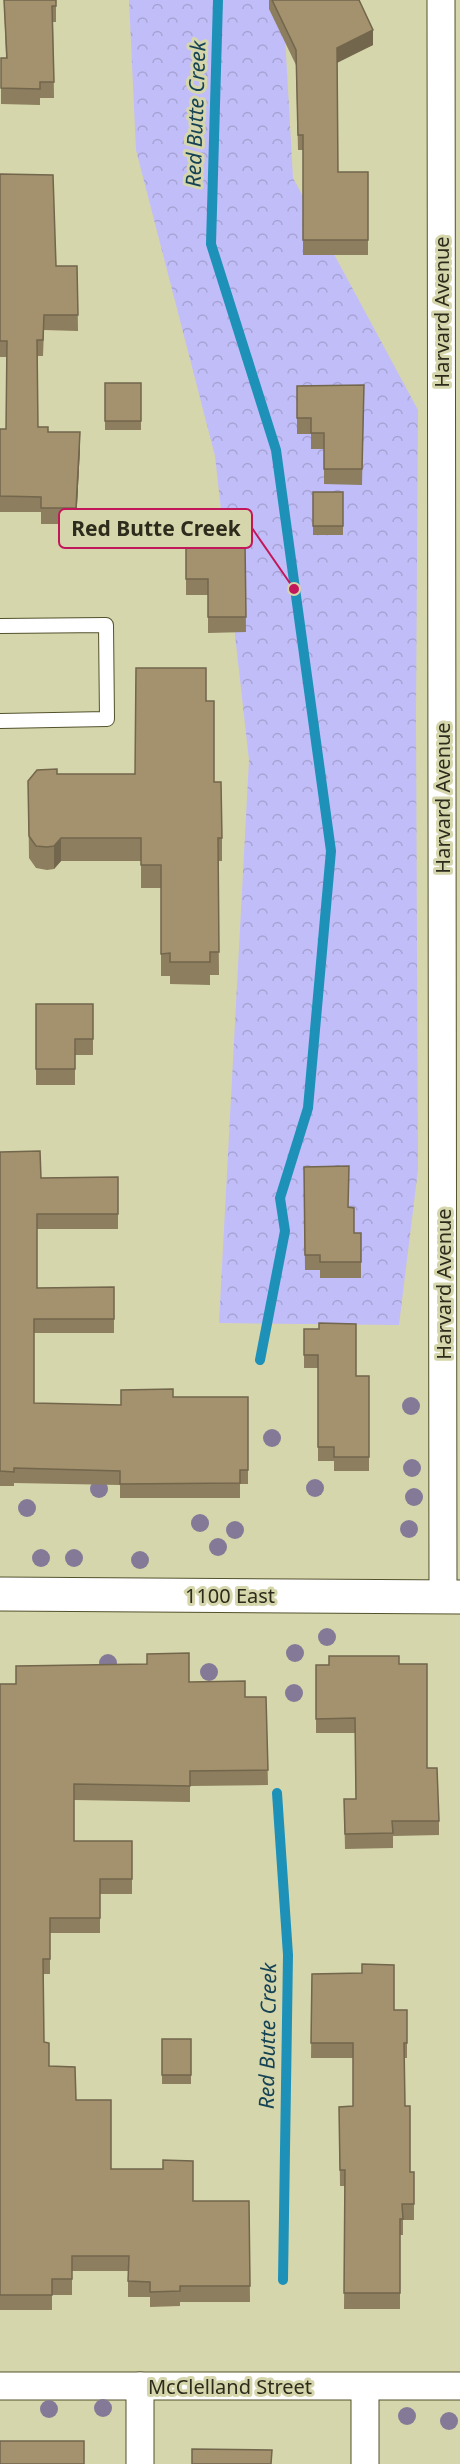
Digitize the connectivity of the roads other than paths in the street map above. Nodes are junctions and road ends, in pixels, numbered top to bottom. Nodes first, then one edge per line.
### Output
1 (441, 0) edge
2 (0, 626) edge
3 (0, 721) edge
4 (0, 1594) edge
5 (452, 1597) edge
6 (0, 2386) edge
7 (140, 2386) junction
8 (460, 2386) edge
9 (365, 2387) junction
10 (140, 2464) edge
11 (365, 2464) edge

1 - 5 street, Harvard Avenue
2 - 3 lane
4 - 5 street, 1100 East
6 - 7 street, McClelland Street
7 - 9 street, McClelland Street
7 - 10 street
8 - 9 street, McClelland Street
9 - 11 street

